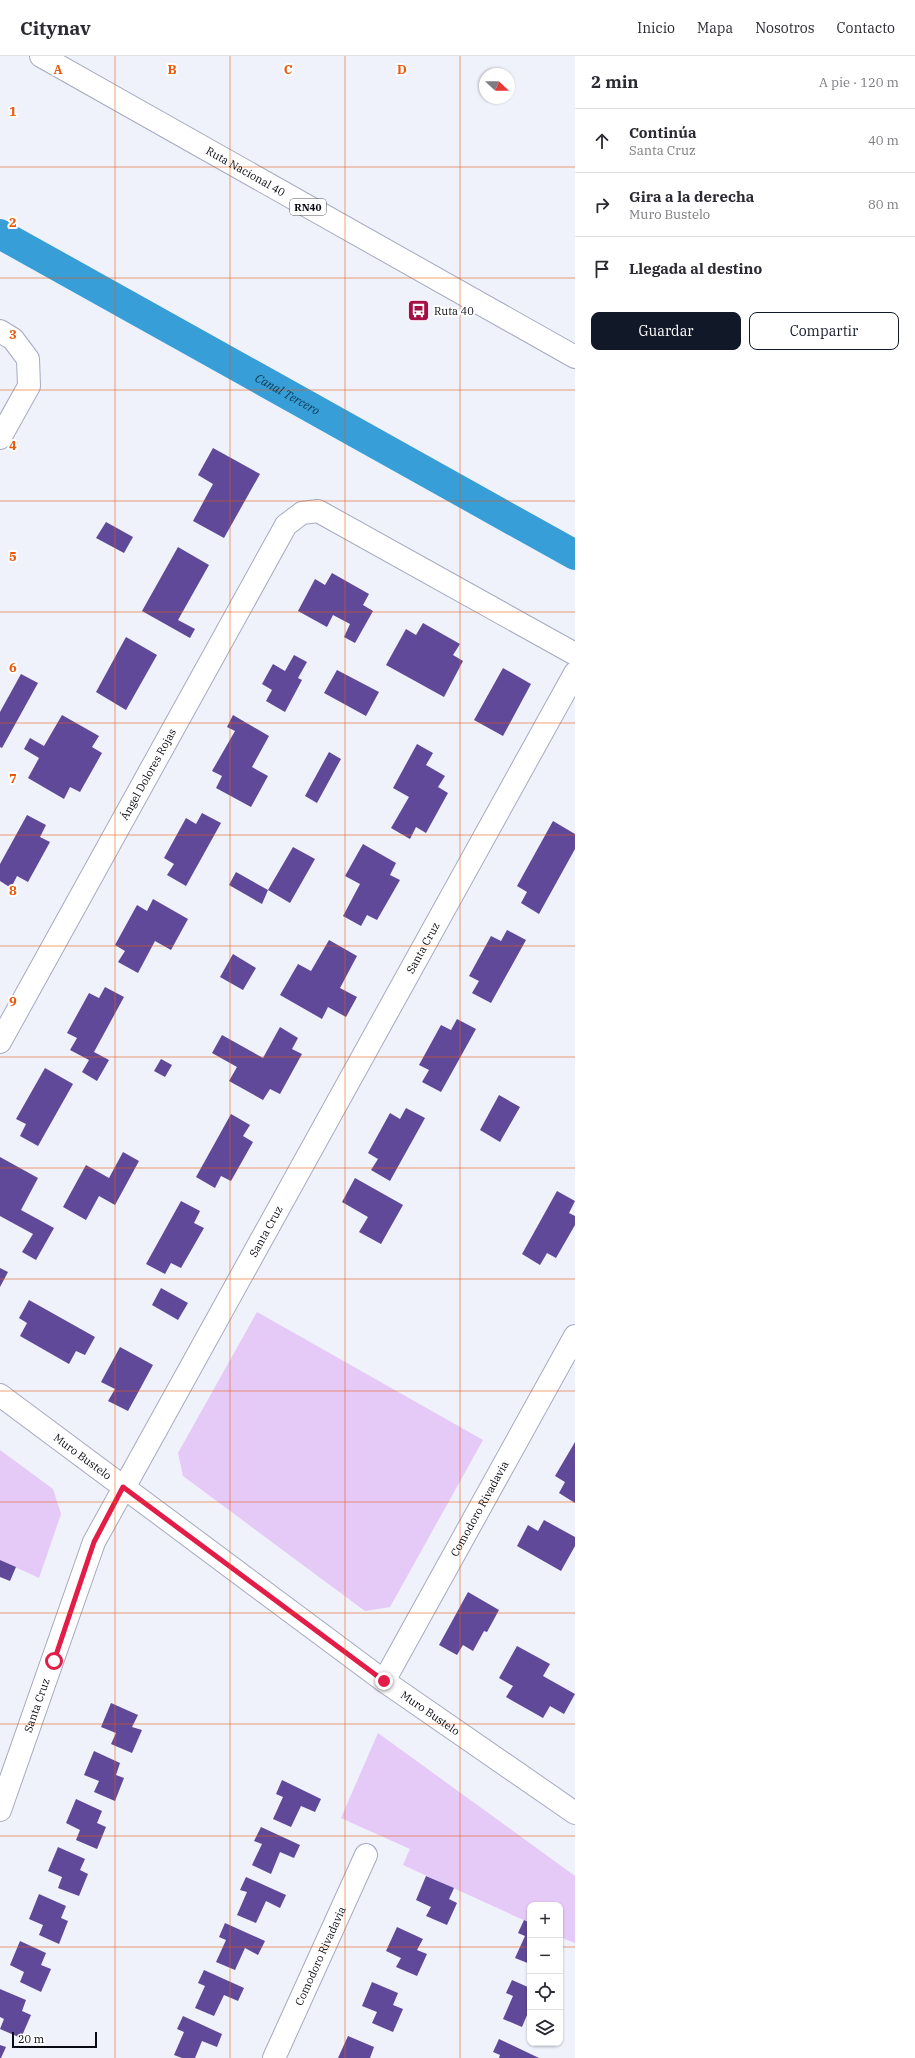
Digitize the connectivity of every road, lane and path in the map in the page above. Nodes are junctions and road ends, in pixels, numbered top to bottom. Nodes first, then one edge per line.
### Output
1 (41, 56) edge
2 (0, 331) edge
3 (575, 357) edge
4 (0, 438) edge
5 (575, 654) edge
6 (575, 673) edge
7 (0, 1042) edge
8 (575, 1336) edge
9 (0, 1395) edge
10 (123, 1487) junction
11 (384, 1681) junction
12 (0, 1810) edge
13 (575, 1813) edge
14 (366, 1855) dead end
15 (274, 2058) edge

1 - 3 main road, Ruta Nacional 40 / RN40
2 - 4 main road
5 - 7 main road, Ángel Dolores Rojas
6 - 10 main road, Santa Cruz
8 - 11 main road, Comodoro Rivadavia
9 - 10 main road, Muro Bustelo
10 - 11 main road, Muro Bustelo
10 - 12 main road, Santa Cruz
11 - 13 main road, Muro Bustelo
14 - 15 main road, Comodoro Rivadavia

